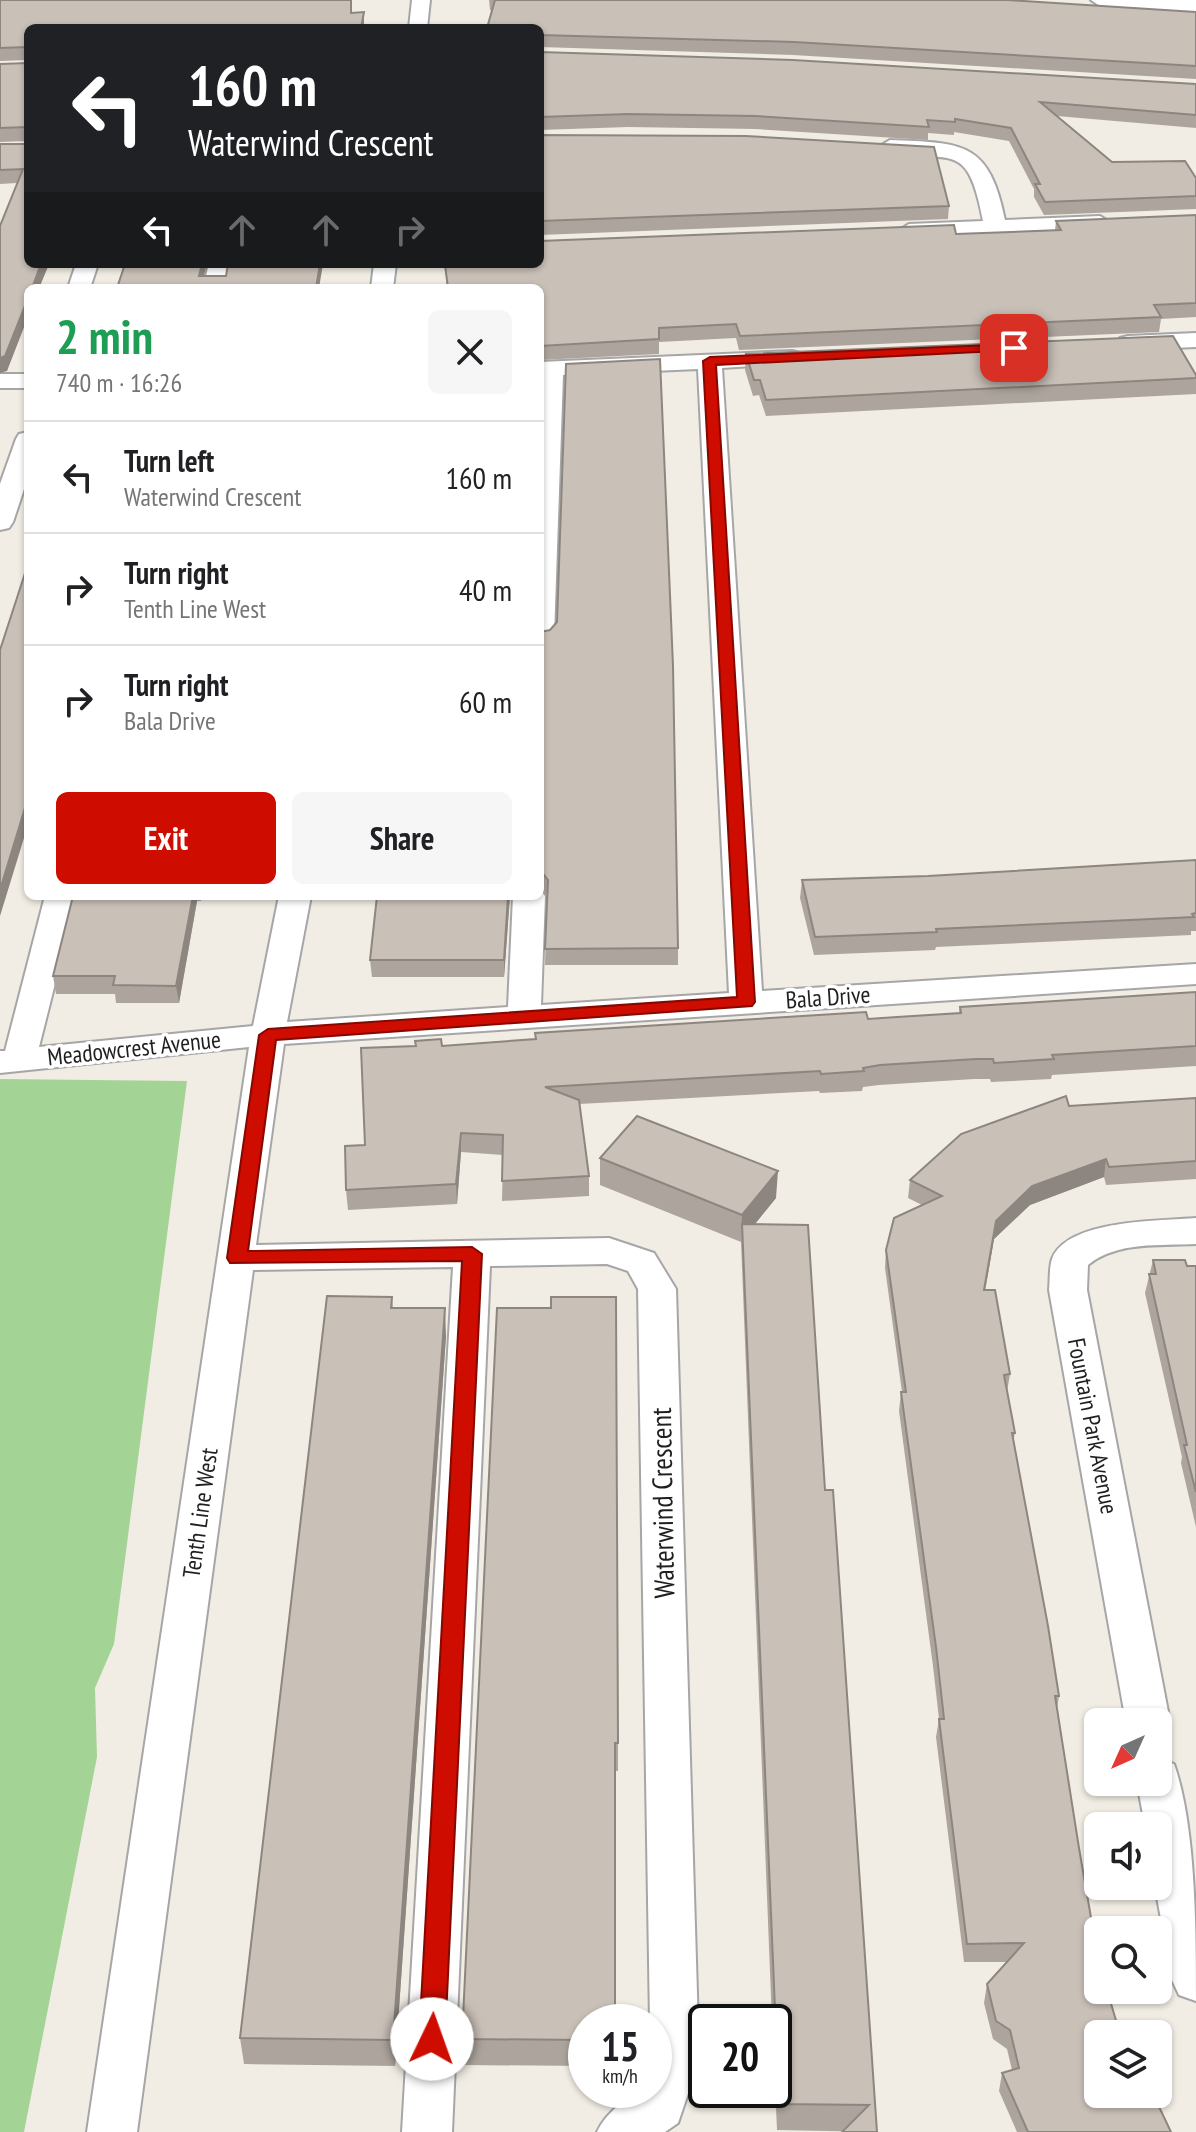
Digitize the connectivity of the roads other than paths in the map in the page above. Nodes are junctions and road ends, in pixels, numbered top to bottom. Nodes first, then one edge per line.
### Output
1 (421, 0) edge
2 (1100, 0) edge
3 (1196, 6) edge
4 (418, 24) edge
5 (872, 145) edge
6 (1122, 222) edge
7 (995, 227) junction
8 (885, 231) edge
9 (1196, 340) edge
10 (1102, 344) edge
11 (819, 356) edge
12 (710, 361) junction
13 (546, 368) edge
14 (0, 381) edge
15 (24, 381) edge
16 (24, 451) edge
17 (544, 458) edge
18 (0, 522) edge
19 (60, 900) edge
20 (294, 900) edge
21 (529, 900) edge
22 (1196, 974) edge
23 (746, 1002) junction
24 (524, 1016) junction
25 (268, 1035) junction
26 (10, 1061) edge
27 (1196, 1231) edge
28 (472, 1254) junction
29 (237, 1258) junction
30 (1145, 1708) edge
31 (1162, 1796) edge
32 (1196, 1980) edge
33 (112, 2132) edge
34 (427, 2132) edge
35 (622, 2132) edge

1 - 4 street
2 - 3 street
5 - 7 street
6 - 7 street
7 - 8 street
9 - 10 street
11 - 12 street
12 - 13 street
12 - 23 street
13 - 17 street
14 - 15 street
16 - 18 street
19 - 26 street
20 - 25 street, Tenth Line West
21 - 24 street
22 - 23 street, Bala Drive
23 - 24 street, Bala Drive
24 - 25 street, Bala Drive
25 - 26 street, Meadowcrest Avenue
25 - 29 street, Tenth Line West
27 - 30 street, Fountain Park Avenue
28 - 29 street, Waterwind Crescent
28 - 34 street
28 - 35 street, Waterwind Crescent
29 - 33 street, Tenth Line West
31 - 32 street

